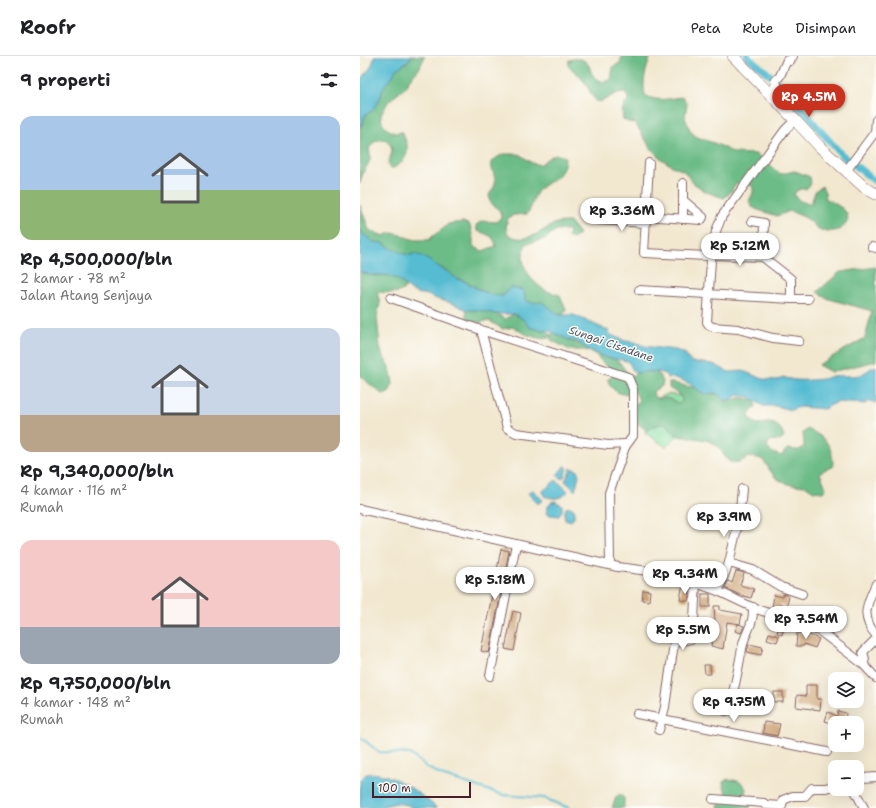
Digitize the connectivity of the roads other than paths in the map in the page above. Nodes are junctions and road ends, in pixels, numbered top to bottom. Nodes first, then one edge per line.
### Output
1 (739, 57) edge
2 (786, 57) edge
3 (769, 93) junction
4 (796, 120) junction
5 (876, 120) edge
6 (649, 163) dead end
7 (849, 167) junction
8 (683, 183) dead end
9 (876, 194) edge
10 (683, 200) junction
11 (683, 219) junction
12 (600, 220) dead end
13 (645, 220) junction
14 (752, 221) dead end
15 (712, 255) junction
16 (763, 257) junction
17 (639, 290) dead end
18 (709, 294) junction
19 (391, 298) dead end
20 (791, 299) junction
21 (808, 299) dead end
22 (481, 330) junction
23 (799, 341) dead end
24 (625, 447) junction
25 (742, 488) dead end
26 (360, 509) edge
27 (516, 544) junction
28 (729, 563) junction
29 (610, 565) junction
30 (696, 582) junction
31 (876, 584) edge
32 (718, 591) junction
33 (802, 594) dead end
34 (753, 608) junction
35 (867, 620) junction
36 (876, 624) edge
37 (875, 638) edge
38 (863, 664) junction
39 (490, 676) dead end
40 (876, 678) edge
41 (726, 711) dead end
42 (637, 714) dead end
43 (661, 719) junction
44 (658, 730) dead end
45 (827, 752) dead end
46 (876, 777) edge
47 (864, 778) edge
48 (828, 787) edge
49 (858, 796) edge
50 (713, 799) dead end
51 (864, 808) edge

1 - 3 main road
2 - 3 street
3 - 4 main road
4 - 7 main road
4 - 15 street
5 - 7 street
6 - 13 street
7 - 9 main road
8 - 10 street
10 - 11 street
10 - 11 street
11 - 13 street
12 - 13 street
13 - 15 street
14 - 16 street
15 - 16 street
15 - 18 street
16 - 20 street
17 - 18 street
18 - 20 street
18 - 23 street
19 - 22 street
20 - 21 street
22 - 24 street
22 - 24 street
24 - 29 street
25 - 28 street
26 - 27 street
27 - 29 street
27 - 39 street
28 - 32 street
28 - 33 street
29 - 30 street
30 - 32 street
30 - 43 street
31 - 35 street
32 - 34 street
34 - 38 street
34 - 41 street
35 - 36 street
35 - 37 street
37 - 38 street
38 - 40 street
42 - 43 street
43 - 44 street
43 - 45 street
46 - 47 street
48 - 50 street
49 - 51 street

